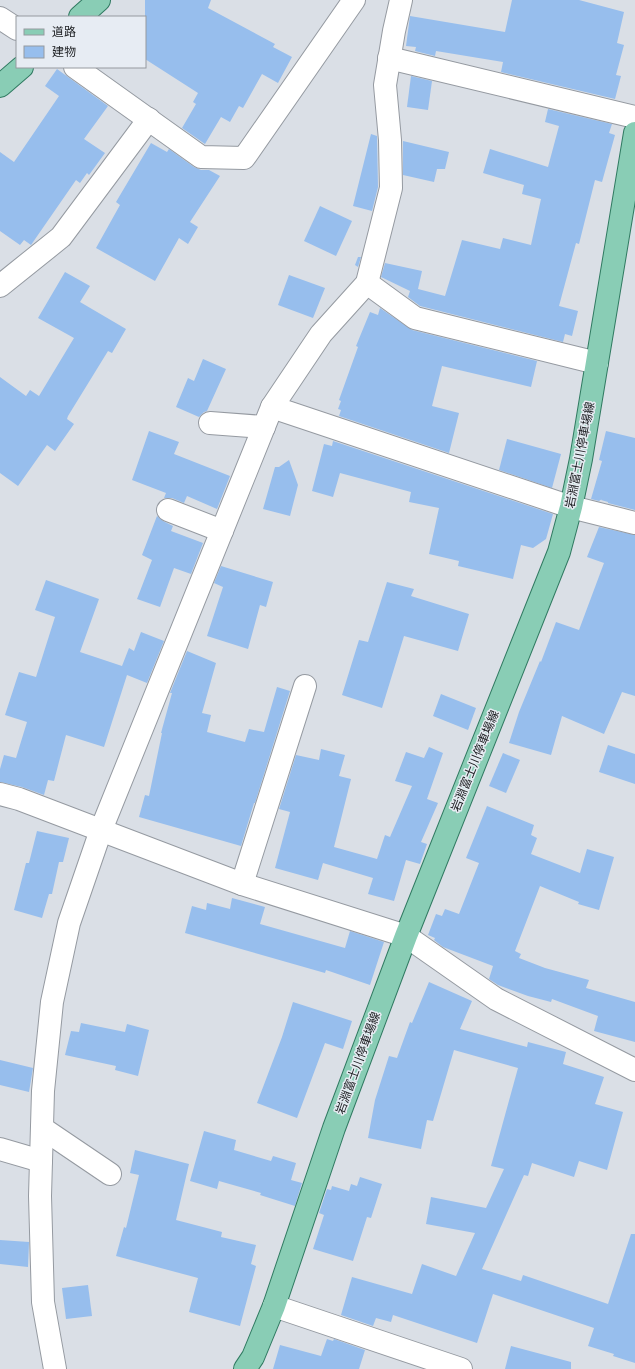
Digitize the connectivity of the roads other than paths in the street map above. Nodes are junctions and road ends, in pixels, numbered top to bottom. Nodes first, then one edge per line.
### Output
1 (99, 0) edge
2 (354, 0) edge
3 (401, 0) edge
4 (81, 16) edge
5 (0, 18) edge
6 (16, 27) edge
7 (389, 58) junction
8 (21, 68) edge
9 (76, 68) edge
10 (0, 86) edge
11 (635, 117) edge
12 (149, 119) junction
13 (634, 142) edge
14 (367, 283) junction
15 (0, 286) edge
16 (597, 363) junction
17 (272, 407) junction
18 (210, 423) dead end
19 (264, 427) junction
20 (571, 507) junction
21 (168, 510) dead end
22 (635, 523) edge
23 (222, 532) junction
24 (306, 686) dead end
25 (0, 794) edge
26 (101, 830) junction
27 (242, 884) junction
28 (406, 936) junction
29 (635, 1070) edge
30 (42, 1128) junction
31 (0, 1149) edge
32 (41, 1161) junction
33 (110, 1174) dead end
34 (274, 1306) junction
35 (55, 1369) edge
36 (245, 1369) edge
37 (462, 1369) edge

1 - 4 main road
2 - 12 street
3 - 7 street
5 - 6 street
7 - 11 street
7 - 14 street
8 - 10 main road
9 - 12 street
12 - 15 street
13 - 16 main road, 岩淵富士川停車場線
14 - 16 street
14 - 17 street
16 - 20 main road, 岩淵富士川停車場線
17 - 19 street
17 - 20 street
18 - 19 street
19 - 23 street
20 - 22 street
20 - 28 main road, 岩淵富士川停車場線
21 - 23 street
23 - 26 street
24 - 27 street
25 - 26 street
26 - 27 street
26 - 30 street
27 - 28 street
28 - 29 street
28 - 34 main road, 岩淵富士川停車場線
30 - 32 street
30 - 33 street
31 - 32 street
32 - 35 street
34 - 36 main road, 岩淵富士川停車場線
34 - 37 street

